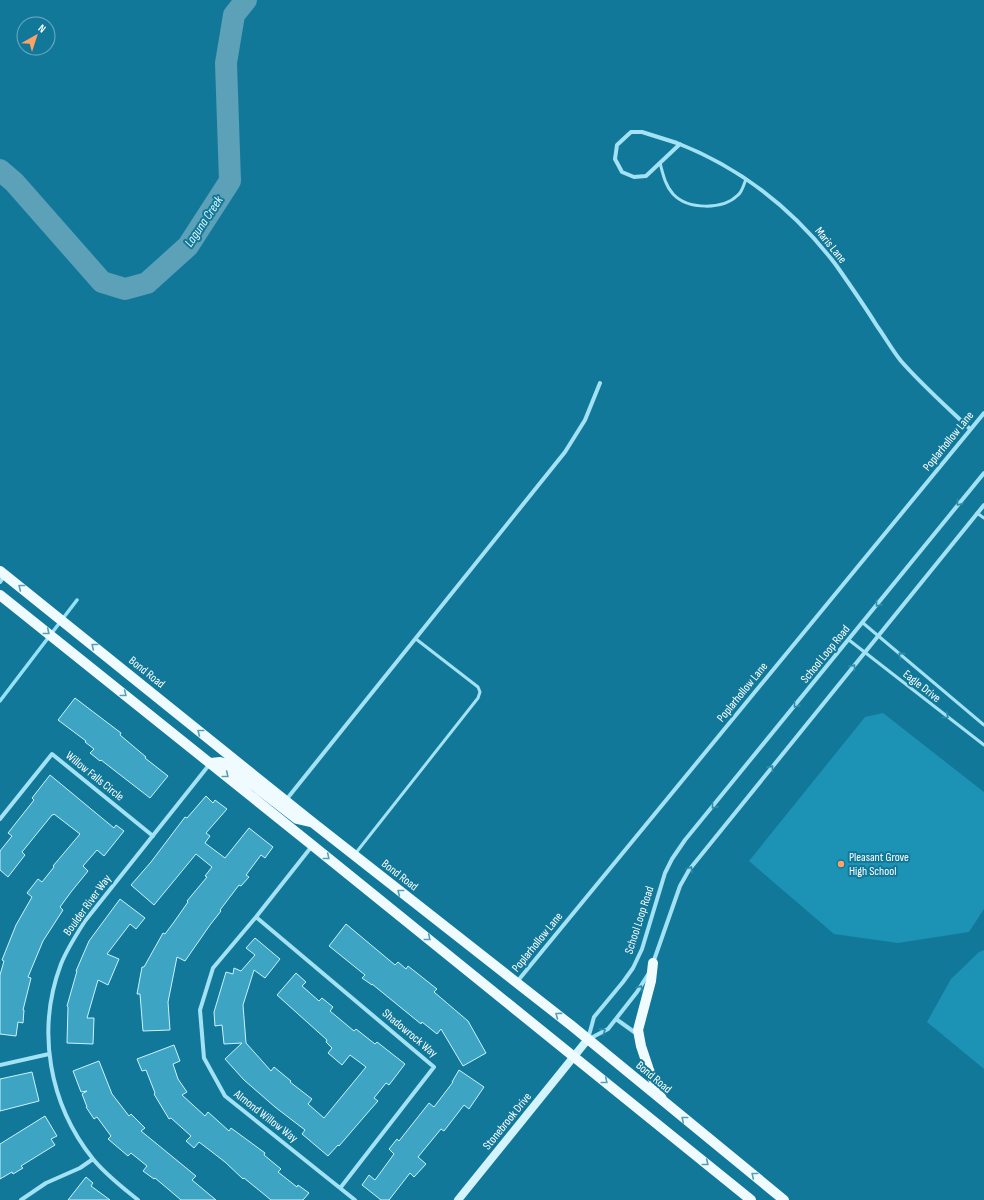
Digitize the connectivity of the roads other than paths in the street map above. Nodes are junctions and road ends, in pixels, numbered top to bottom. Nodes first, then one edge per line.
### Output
1 (680, 144) junction
2 (660, 163) junction
3 (746, 179) junction
4 (600, 383) dead end
5 (984, 412) edge
6 (970, 429) junction
7 (984, 473) edge
8 (984, 505) edge
9 (978, 513) junction
10 (984, 518) edge
11 (2, 576) edge
12 (0, 595) edge
13 (863, 623) junction
14 (879, 636) junction
15 (416, 639) junction
16 (849, 640) junction
17 (865, 653) junction
18 (984, 725) edge
19 (984, 745) edge
20 (211, 763) junction
21 (285, 801) junction
22 (0, 819) edge
23 (312, 822) junction
24 (153, 836) junction
25 (312, 845) junction
26 (354, 855) junction
27 (256, 917) junction
28 (654, 963) junction
29 (516, 983) junction
30 (616, 1019) junction
31 (639, 1036) junction
32 (588, 1039) junction
33 (48, 1054) junction
34 (575, 1056) junction
35 (0, 1065) edge
36 (664, 1102) junction
37 (93, 1160) junction
38 (341, 1187) junction
39 (21, 1200) edge
40 (138, 1200) edge
41 (355, 1200) edge
42 (458, 1200) edge
43 (751, 1200) edge
44 (784, 1200) edge

1 - 2 street
1 - 2 street, Maris Lane
1 - 3 street, Maris Lane
2 - 3 lane
3 - 6 street, Maris Lane
4 - 15 street
5 - 6 street, Poplarhollow Lane
6 - 29 street, Poplarhollow Lane
7 -> 13 street, School Loop Road
8 - 9 street
9 - 10 lane
9 - 14 street
21 -> 11 main road, Bond Road
12 -> 20 main road
13 - 14 lane, Eagle Drive
13 - 16 street, School Loop Road
14 - 17 street
18 -> 14 lane, Eagle Drive
15 - 21 street
15 - 26 lane
16 - 17 lane, Eagle Drive
16 -> 32 street, School Loop Road
17 -> 19 lane, Eagle Drive
28 -> 17 street
20 - 23 main road
20 - 24 street, Boulder River Way
20 -> 25 main road
21 - 23 main road, Bond Road
22 - 24 street, Willow Falls Circle
23 - 26 main road, Bond Road
24 - 33 street, Boulder River Way
25 - 27 street, Almond Willow Way
25 -> 34 main road
29 -> 26 main road, Bond Road
27 - 38 street, Almond Willow Way
27 - 38 street, Shadowrock Way
30 -> 28 street
28 - 31 main road
32 -> 29 main road, Bond Road
30 - 31 street
32 -> 30 street
31 - 36 main road
32 - 34 street, Stonebrook Drive
32 - 36 main road, Bond Road
33 - 35 street
33 - 37 street, Boulder River Way
34 - 42 street, Stonebrook Drive
34 -> 43 main road
44 -> 36 main road, Bond Road
37 - 39 street
37 - 40 street, Boulder River Way
38 - 41 street, Almond Willow Way

